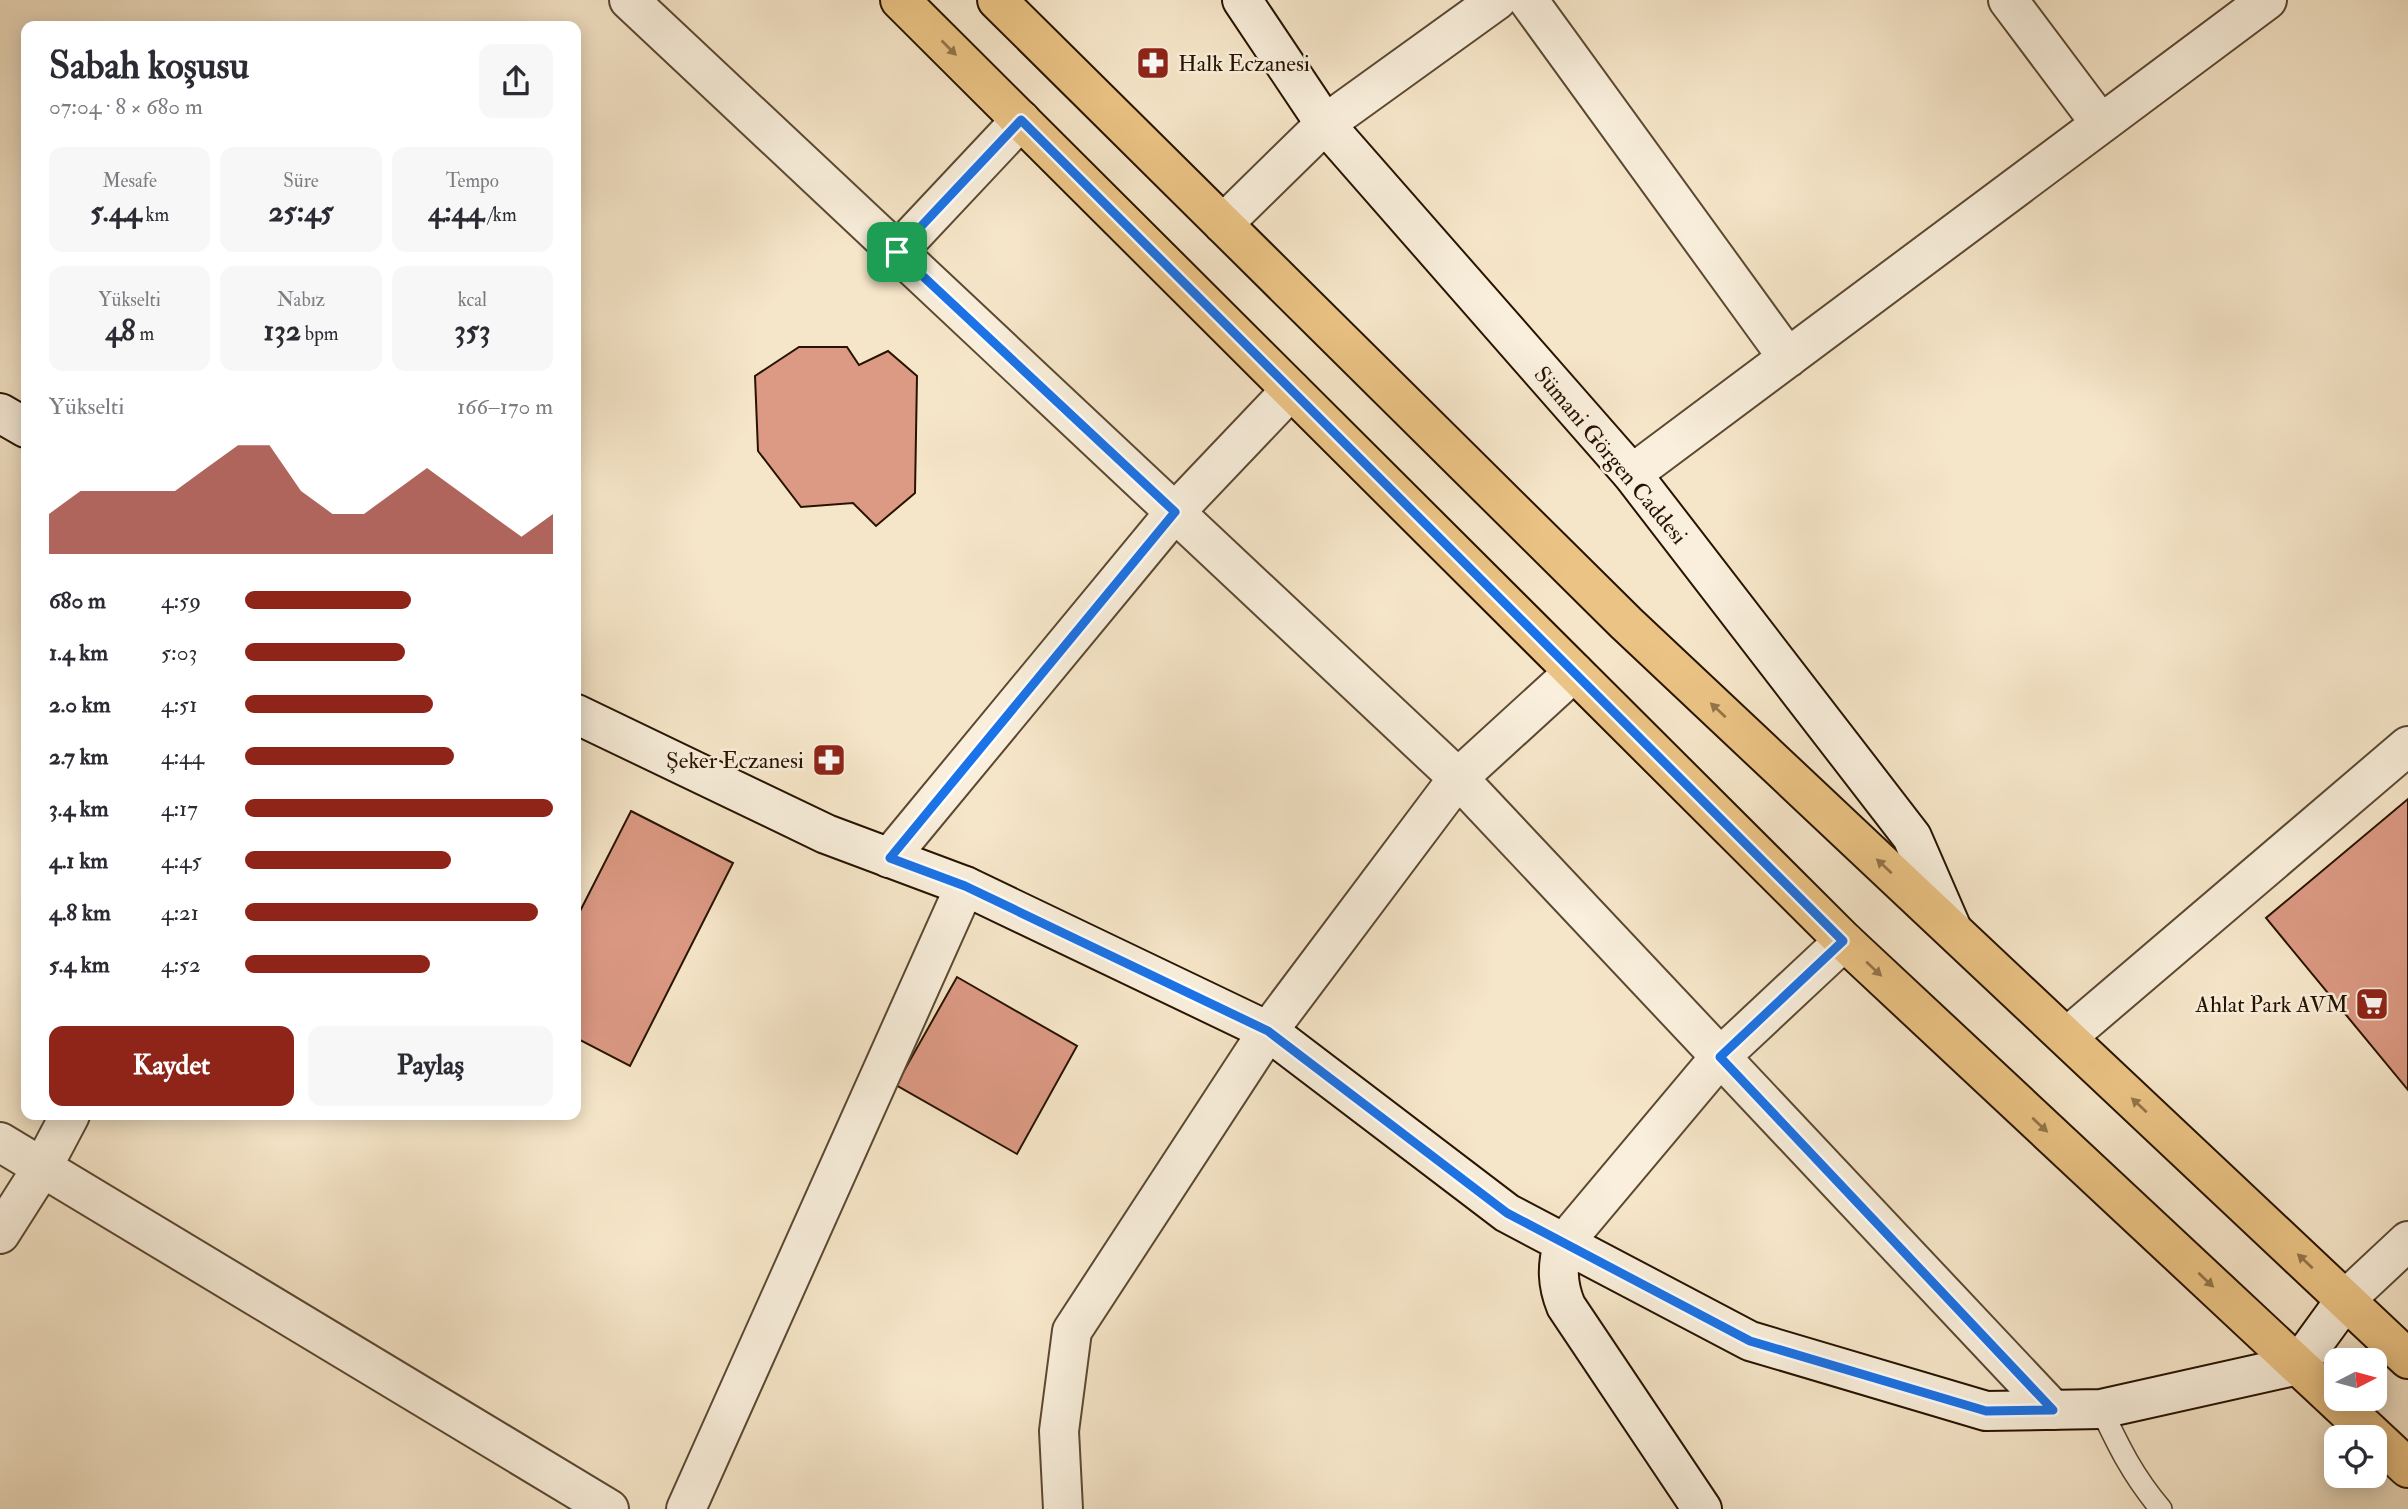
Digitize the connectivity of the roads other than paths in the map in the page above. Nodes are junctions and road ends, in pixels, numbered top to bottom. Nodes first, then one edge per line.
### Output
1 (629, 0) edge
2 (900, 0) edge
3 (997, 0) edge
4 (1242, 0) edge
5 (1497, 0) edge
6 (1528, 0) edge
7 (2008, 0) edge
8 (2267, 0) edge
9 (1021, 120) junction
10 (1325, 124) junction
11 (2101, 124) junction
12 (1223, 223) junction
13 (897, 252) junction
14 (1788, 358) junction
15 (1291, 390) junction
16 (0, 413) edge
17 (21, 425) edge
18 (1632, 474) junction
19 (1175, 512) junction
20 (1574, 673) junction
21 (581, 716) edge
22 (2408, 746) edge
23 (1458, 778) junction
24 (890, 858) junction
25 (965, 886) junction
26 (1952, 929) junction
27 (1843, 941) junction
28 (1268, 1031) junction
29 (2067, 1037) junction
30 (1720, 1057) junction
31 (67, 1120) edge
32 (0, 1142) edge
33 (42, 1168) junction
34 (0, 1234) edge
35 (2408, 1241) edge
36 (1563, 1244) junction
37 (2346, 1299) junction
38 (2408, 1359) edge
39 (2298, 1365) junction
40 (2101, 1409) junction
41 (2053, 1410) junction
42 (2408, 1468) edge
43 (609, 1509) edge
44 (686, 1509) edge
45 (1063, 1509) edge
46 (1702, 1509) edge
47 (2161, 1509) edge

1 - 13 street
2 -> 9 main road
3 - 12 main road
4 - 10 street, Sümani Görgen Caddesi
5 - 10 street
6 - 14 street
7 - 11 street
8 - 11 street
9 - 13 street
9 - 15 main road
10 - 12 street
10 - 18 street, Sümani Görgen Caddesi
11 - 14 street
26 -> 12 main road
13 - 19 street
14 - 18 street
15 - 19 street
15 - 20 main road
16 - 17 street
18 - 26 street, Sümani Görgen Caddesi
19 - 23 street
19 - 24 street
20 - 23 street
20 - 27 main road
21 - 24 street
22 - 29 street
23 - 28 street
23 - 30 street
24 - 25 street
25 - 28 street
25 - 44 street
26 - 29 main road
27 - 30 street
27 -> 39 main road
28 - 36 street
28 - 45 street
37 -> 29 main road
30 - 36 street
30 - 41 street
31 - 33 street
32 - 33 street
33 - 34 street
33 - 43 street
35 - 37 street
36 - 41 street
36 - 46 street
37 - 38 main road
37 - 39 street
39 - 40 street
39 - 42 main road
40 - 41 street
40 - 47 lane

